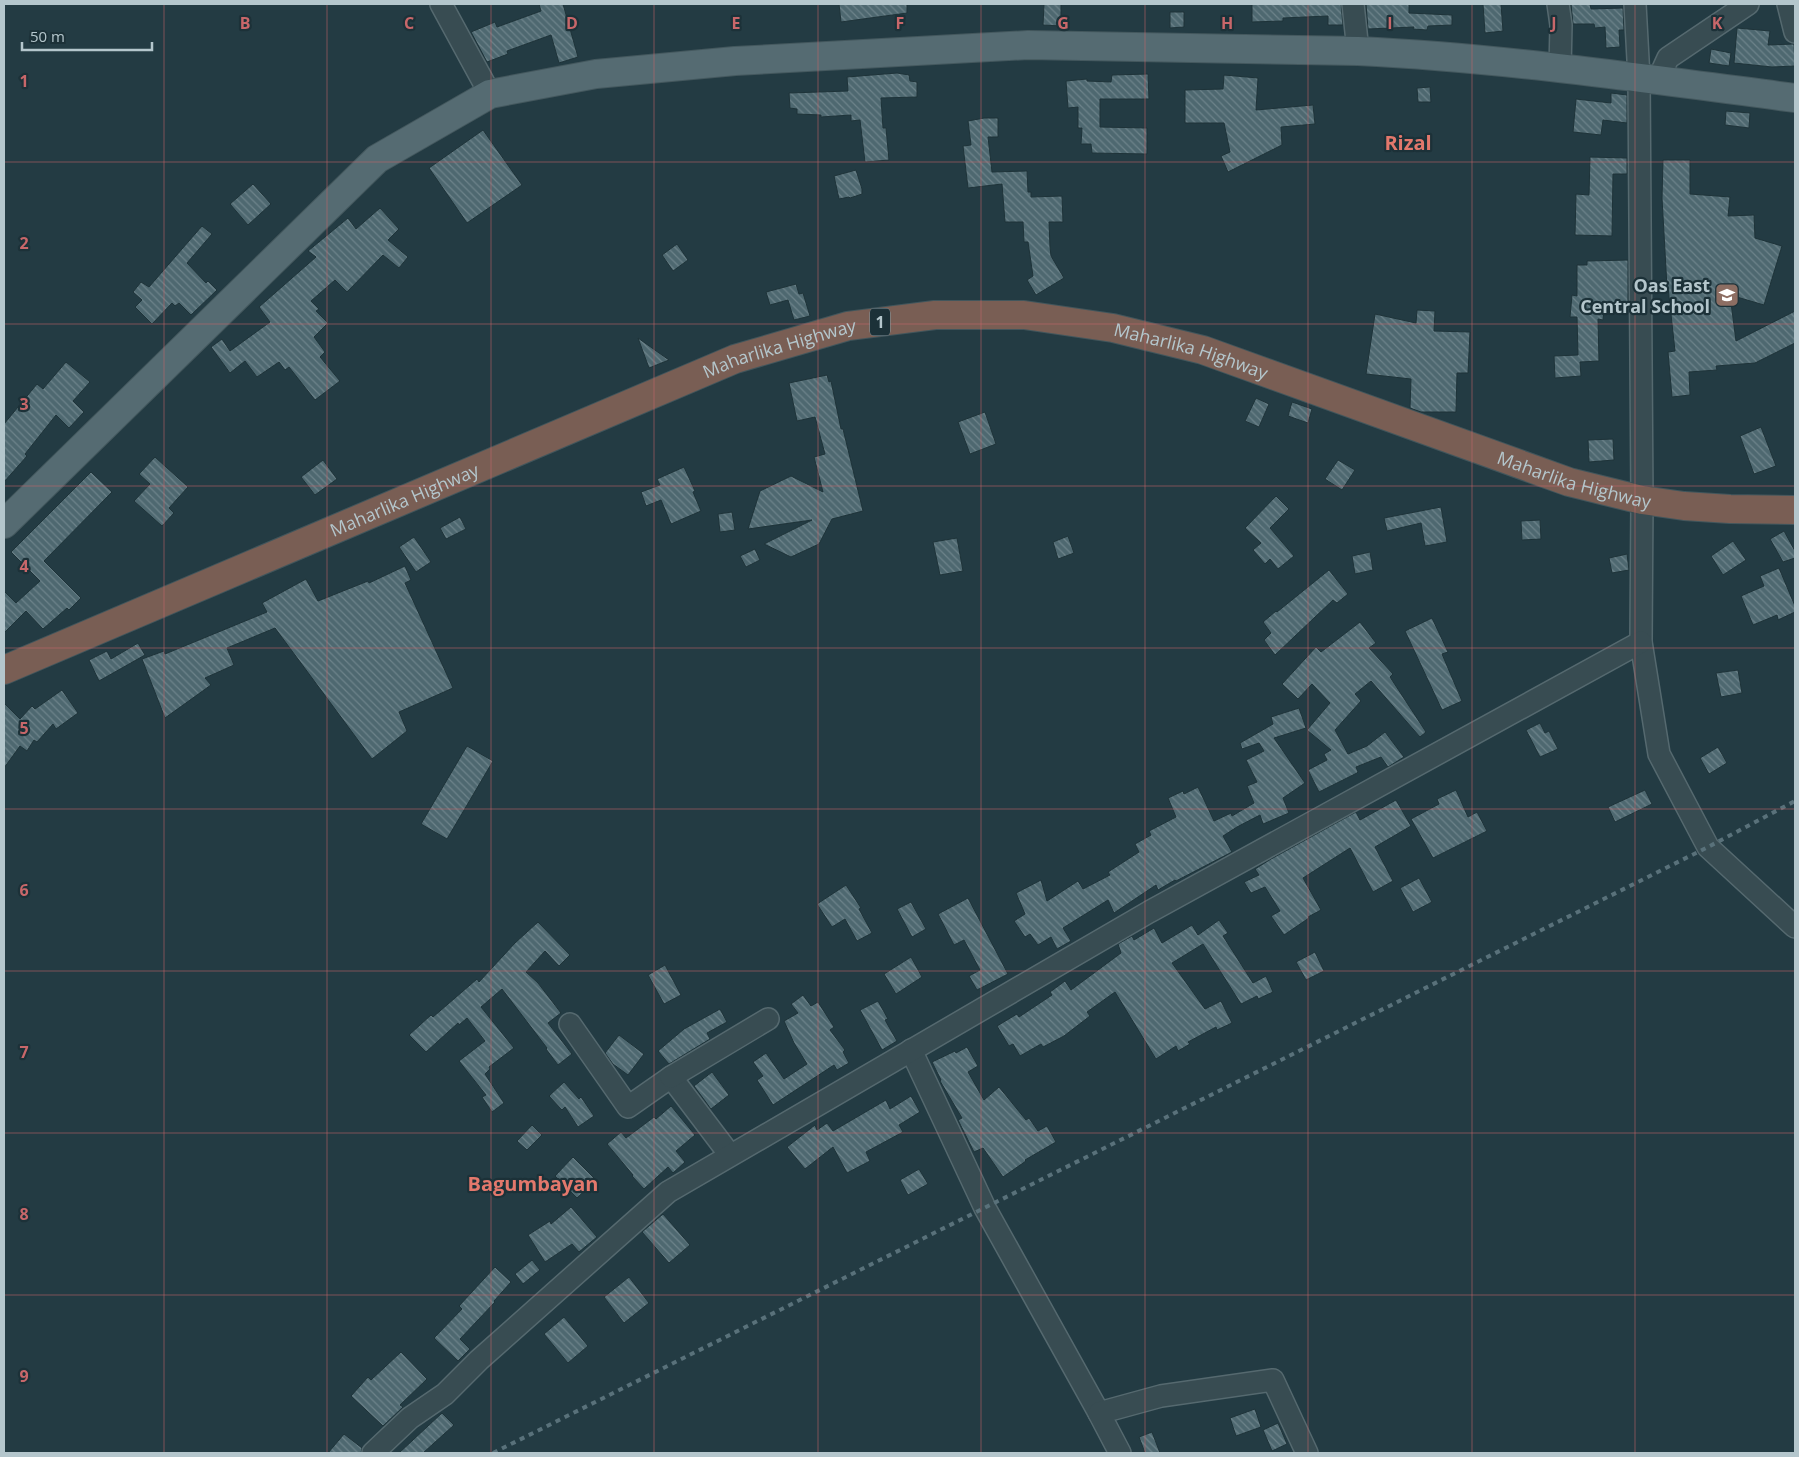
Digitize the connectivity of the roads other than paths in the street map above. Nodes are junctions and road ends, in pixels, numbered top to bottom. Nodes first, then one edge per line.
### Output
1 (440, 4) edge
2 (1353, 4) edge
3 (1558, 4) edge
4 (1636, 4) edge
5 (1748, 4) edge
6 (1788, 4) edge
7 (1795, 32) edge
8 (1358, 51) junction
9 (1560, 69) junction
10 (1649, 79) junction
11 (490, 94) junction
12 (1795, 98) edge
13 (1642, 500) junction
14 (1795, 510) edge
15 (4, 524) edge
16 (1641, 642) junction
17 (4, 670) edge
18 (1795, 928) edge
19 (768, 1018) dead end
20 (570, 1024) dead end
21 (912, 1050) junction
22 (671, 1077) junction
23 (730, 1155) junction
24 (1099, 1413) junction
25 (373, 1453) edge
26 (1120, 1453) edge
27 (1307, 1453) edge

1 - 11 street
2 - 8 street
3 - 9 street
4 - 10 street
5 - 10 street
6 - 7 street
8 - 9 main road
8 - 11 main road
9 - 10 main road
10 - 12 main road
10 - 13 street
11 - 15 main road
13 - 14 highway, Maharlika Highway / 1
13 - 16 street
13 - 17 highway, Maharlika Highway / 1
16 - 18 street
16 - 21 street
19 - 22 street
20 - 22 street
21 - 23 street
21 - 24 street
22 - 23 street
23 - 25 street
24 - 26 street
24 - 27 street

